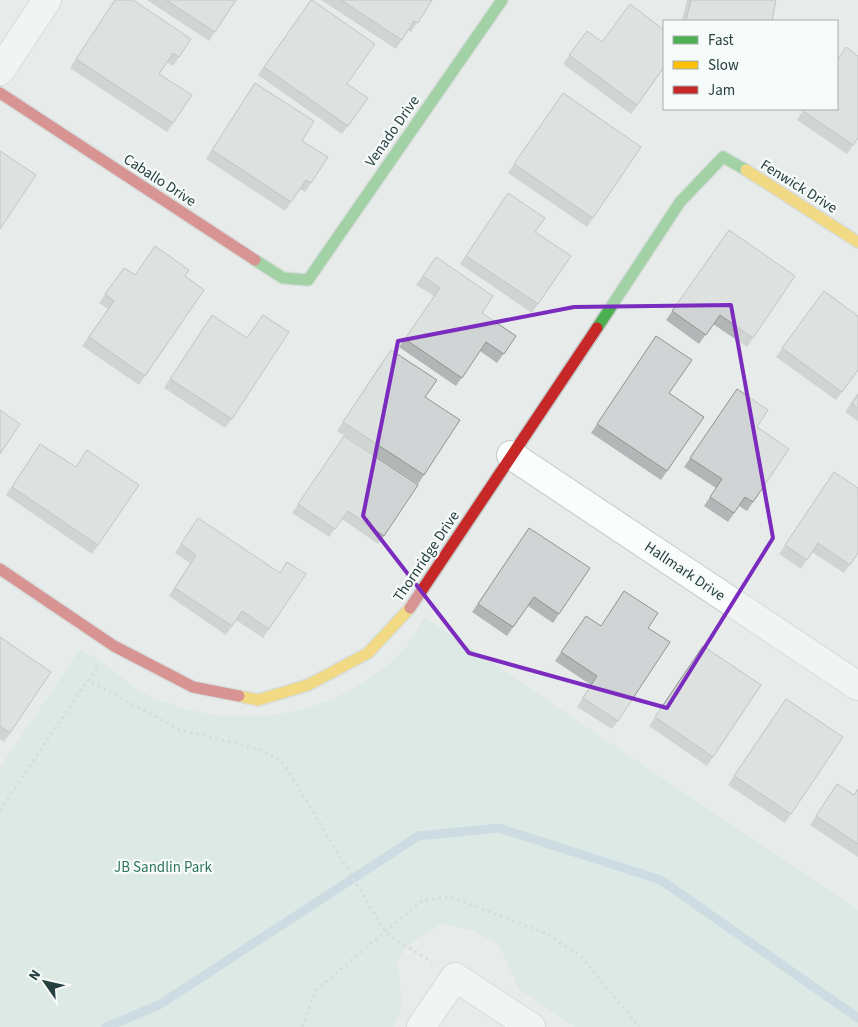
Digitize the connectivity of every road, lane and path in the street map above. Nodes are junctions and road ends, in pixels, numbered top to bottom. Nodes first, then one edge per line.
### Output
1 (47, 0) edge
2 (502, 0) edge
3 (0, 71) edge
4 (0, 93) edge
5 (723, 157) joint
6 (858, 242) edge
7 (308, 280) joint
8 (511, 456) junction
9 (0, 568) edge
10 (114, 646) junction
11 (88, 680) junction
12 (858, 686) edge
13 (0, 810) edge
14 (455, 977) junction
15 (421, 1027) edge
16 (531, 1027) edge

1 - 3 street
2 - 7 street, Venado Drive
4 - 7 street, Caballo Drive
5 - 6 street, Fenwick Drive
5 - 8 street, Thornridge Drive
8 - 10 street, Thornridge Drive
8 - 12 street, Hallmark Drive
9 - 10 street, Thornridge Drive
10 - 11 path
11 - 13 path
11 - 14 path
14 - 15 street
14 - 16 street

